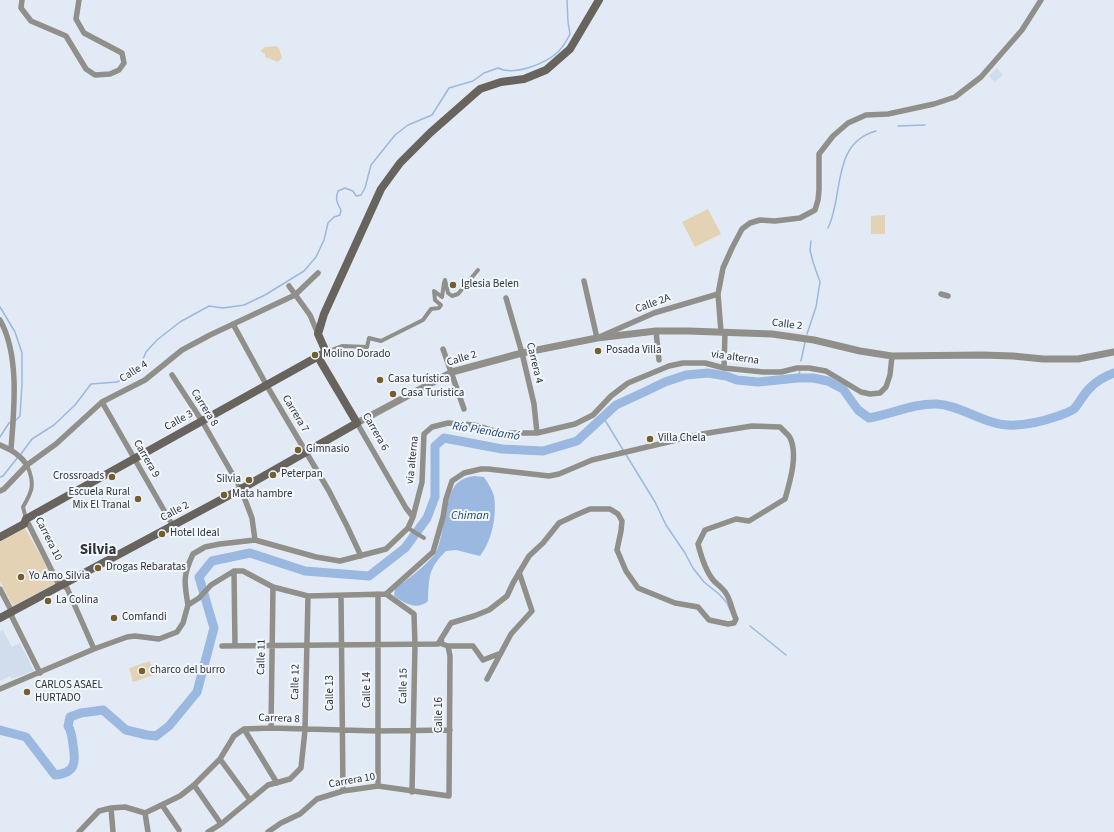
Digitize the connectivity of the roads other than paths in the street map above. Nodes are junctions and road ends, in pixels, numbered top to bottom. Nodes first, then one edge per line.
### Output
1 (22, 0) edge
2 (79, 0) edge
3 (599, 0) edge
4 (1041, 0) edge
5 (478, 270) dead end
6 (318, 273) dead end
7 (584, 281) dead end
8 (288, 286) dead end
9 (718, 294) junction
10 (941, 294) dead end
11 (295, 295) junction
12 (948, 296) dead end
13 (506, 298) dead end
14 (324, 314) junction
15 (310, 315) junction
16 (0, 320) edge
17 (233, 324) junction
18 (656, 331) junction
19 (723, 332) junction
20 (318, 334) junction
21 (597, 338) junction
22 (443, 349) dead end
23 (326, 352) junction
24 (1114, 352) edge
25 (522, 353) junction
26 (892, 356) junction
27 (318, 357) junction
28 (659, 360) dead end
29 (724, 368) junction
30 (452, 372) junction
31 (172, 375) dead end
32 (267, 386) junction
33 (102, 402) junction
34 (464, 408) dead end
35 (202, 421) junction
36 (357, 423) junction
37 (537, 433) junction
38 (0, 445) edge
39 (14, 451) junction
40 (305, 451) junction
41 (134, 459) junction
42 (27, 466) junction
43 (241, 489) junction
44 (0, 491) edge
45 (413, 518) junction
46 (26, 520) junction
47 (173, 526) junction
48 (408, 528) junction
49 (0, 537) edge
50 (424, 538) dead end
51 (255, 540) junction
52 (361, 556) junction
53 (234, 571) junction
54 (520, 572) junction
55 (62, 585) junction
56 (273, 587) junction
57 (0, 589) edge
58 (378, 594) junction
59 (386, 594) junction
60 (308, 596) junction
61 (341, 596) junction
62 (188, 605) junction
63 (12, 612) junction
64 (0, 618) edge
65 (439, 642) junction
66 (307, 644) junction
67 (235, 645) junction
68 (272, 645) junction
69 (341, 645) junction
70 (378, 645) junction
71 (415, 645) junction
72 (222, 646) dead end
73 (448, 646) junction
74 (94, 649) junction
75 (502, 653) junction
76 (40, 673) junction
77 (487, 679) dead end
78 (0, 688) edge
79 (271, 728) junction
80 (244, 729) junction
81 (305, 730) junction
82 (341, 730) junction
83 (413, 730) junction
84 (450, 730) junction
85 (378, 731) junction
86 (220, 758) junction
87 (277, 783) junction
88 (194, 785) junction
89 (378, 786) junction
90 (342, 791) junction
91 (412, 792) junction
92 (450, 796) joint
93 (250, 800) junction
94 (162, 805) junction
95 (111, 808) junction
96 (145, 813) junction
97 (221, 824) junction
98 (179, 830) dead end
99 (79, 832) edge
100 (113, 832) edge
101 (148, 832) edge
102 (208, 832) edge
103 (268, 832) edge

1 - 2 street
3 - 14 main road
4 - 9 street
5 - 23 street, Calle 3
6 - 11 street, Calle 4
7 - 21 street
8 - 11 street
9 - 19 street
9 - 21 street, Calle 2A
10 - 12 street
11 - 15 street
11 - 17 street, Calle 4
13 - 25 street, Carrera 4
14 - 15 street
14 - 20 main road
15 - 20 street
16 - 39 street
17 - 32 street, Carrera 7
17 - 33 street, Calle 4
18 - 19 street, Calle 2
18 - 21 street, Calle 2
18 - 28 street
19 - 26 street, Calle 2
19 - 29 street
20 - 23 main road
21 - 25 street, Calle 2
22 - 30 street
23 - 27 main road, Calle 3
24 - 26 street, Calle 2
25 - 30 street, Calle 2
25 - 37 street, Carrera 4
26 - 29 street, via alterna
27 - 32 main road, Calle 3
27 - 36 main road, Carrera 6
29 - 37 street, via alterna
30 - 34 street
30 - 36 street, Calle 2
31 - 35 street, Carrera 8
32 - 35 main road, Calle 3
32 - 40 street, Carrera 7
33 - 41 street, Carrera 9
33 - 42 street, Calle 4
35 - 41 main road, Calle 3
35 - 43 street, Carrera 8
36 - 40 main road, Calle 2
36 - 45 street, Carrera 6
37 - 45 street, via alterna
38 - 39 street, Carrera 10
39 - 42 street, Carrera 10
40 - 43 main road, Calle 2
40 - 52 street, Carrera 7
41 - 46 main road, Calle 3
41 - 47 street, Carrera 9
42 - 44 street, Calle 4
42 - 46 street, Carrera 10
43 - 47 main road, Calle 2
43 - 51 street, Carrera 8
45 - 48 street, via alterna
46 - 49 main road, Calle 3
46 - 55 street, Carrera 10
47 - 55 main road, Calle 2
48 - 50 street
48 - 52 street, via alterna
51 - 52 street, via alterna
51 - 62 street, via alterna
53 - 56 street
53 - 62 street
53 - 67 street
54 - 59 street
54 - 65 street
54 - 75 street
55 - 63 main road, Calle 2
55 - 74 street, Carrera 10
56 - 60 street
56 - 68 street, Calle 11
57 - 63 street
58 - 59 street
58 - 61 street
58 - 70 street, Calle 14
59 - 71 street, Calle 15
60 - 61 street
60 - 66 street, Calle 12
61 - 69 street, Calle 13
62 - 74 street
63 - 64 main road, Calle 2
63 - 76 street
65 - 71 street
65 - 73 street
66 - 68 street
66 - 69 street
66 - 81 street, Calle 12
67 - 68 street
67 - 72 street
68 - 79 street, Calle 11
69 - 70 street
69 - 82 street, Calle 13
70 - 71 street
70 - 85 street, Calle 14
71 - 83 street, Calle 15
73 - 75 street
73 - 84 street, Calle 16
74 - 76 street
75 - 77 street
76 - 78 street
79 - 80 street, Carrera 8
79 - 81 street, Carrera 8
80 - 86 street, Carrera 8
80 - 87 street
81 - 82 street, Carrera 8
81 - 87 street, Calle 12
82 - 85 street, Carrera 8
82 - 90 street, Calle 13
83 - 84 street, Carrera 8
83 - 85 street, Carrera 8
83 - 91 street, Calle 15
84 - 92 street, Calle 16
85 - 89 street, Calle 14
86 - 88 street, Carrera 8
86 - 93 street
87 - 93 street
88 - 94 street, Carrera 8
88 - 97 street
89 - 90 street, Carrera 10
89 - 91 street, Carrera 10
90 - 103 street, Carrera 10
91 - 92 street, Carrera 10
93 - 97 street
94 - 96 street, Carrera 8
94 - 98 street
95 - 96 street
95 - 99 street
95 - 100 street
96 - 101 street
97 - 102 street

